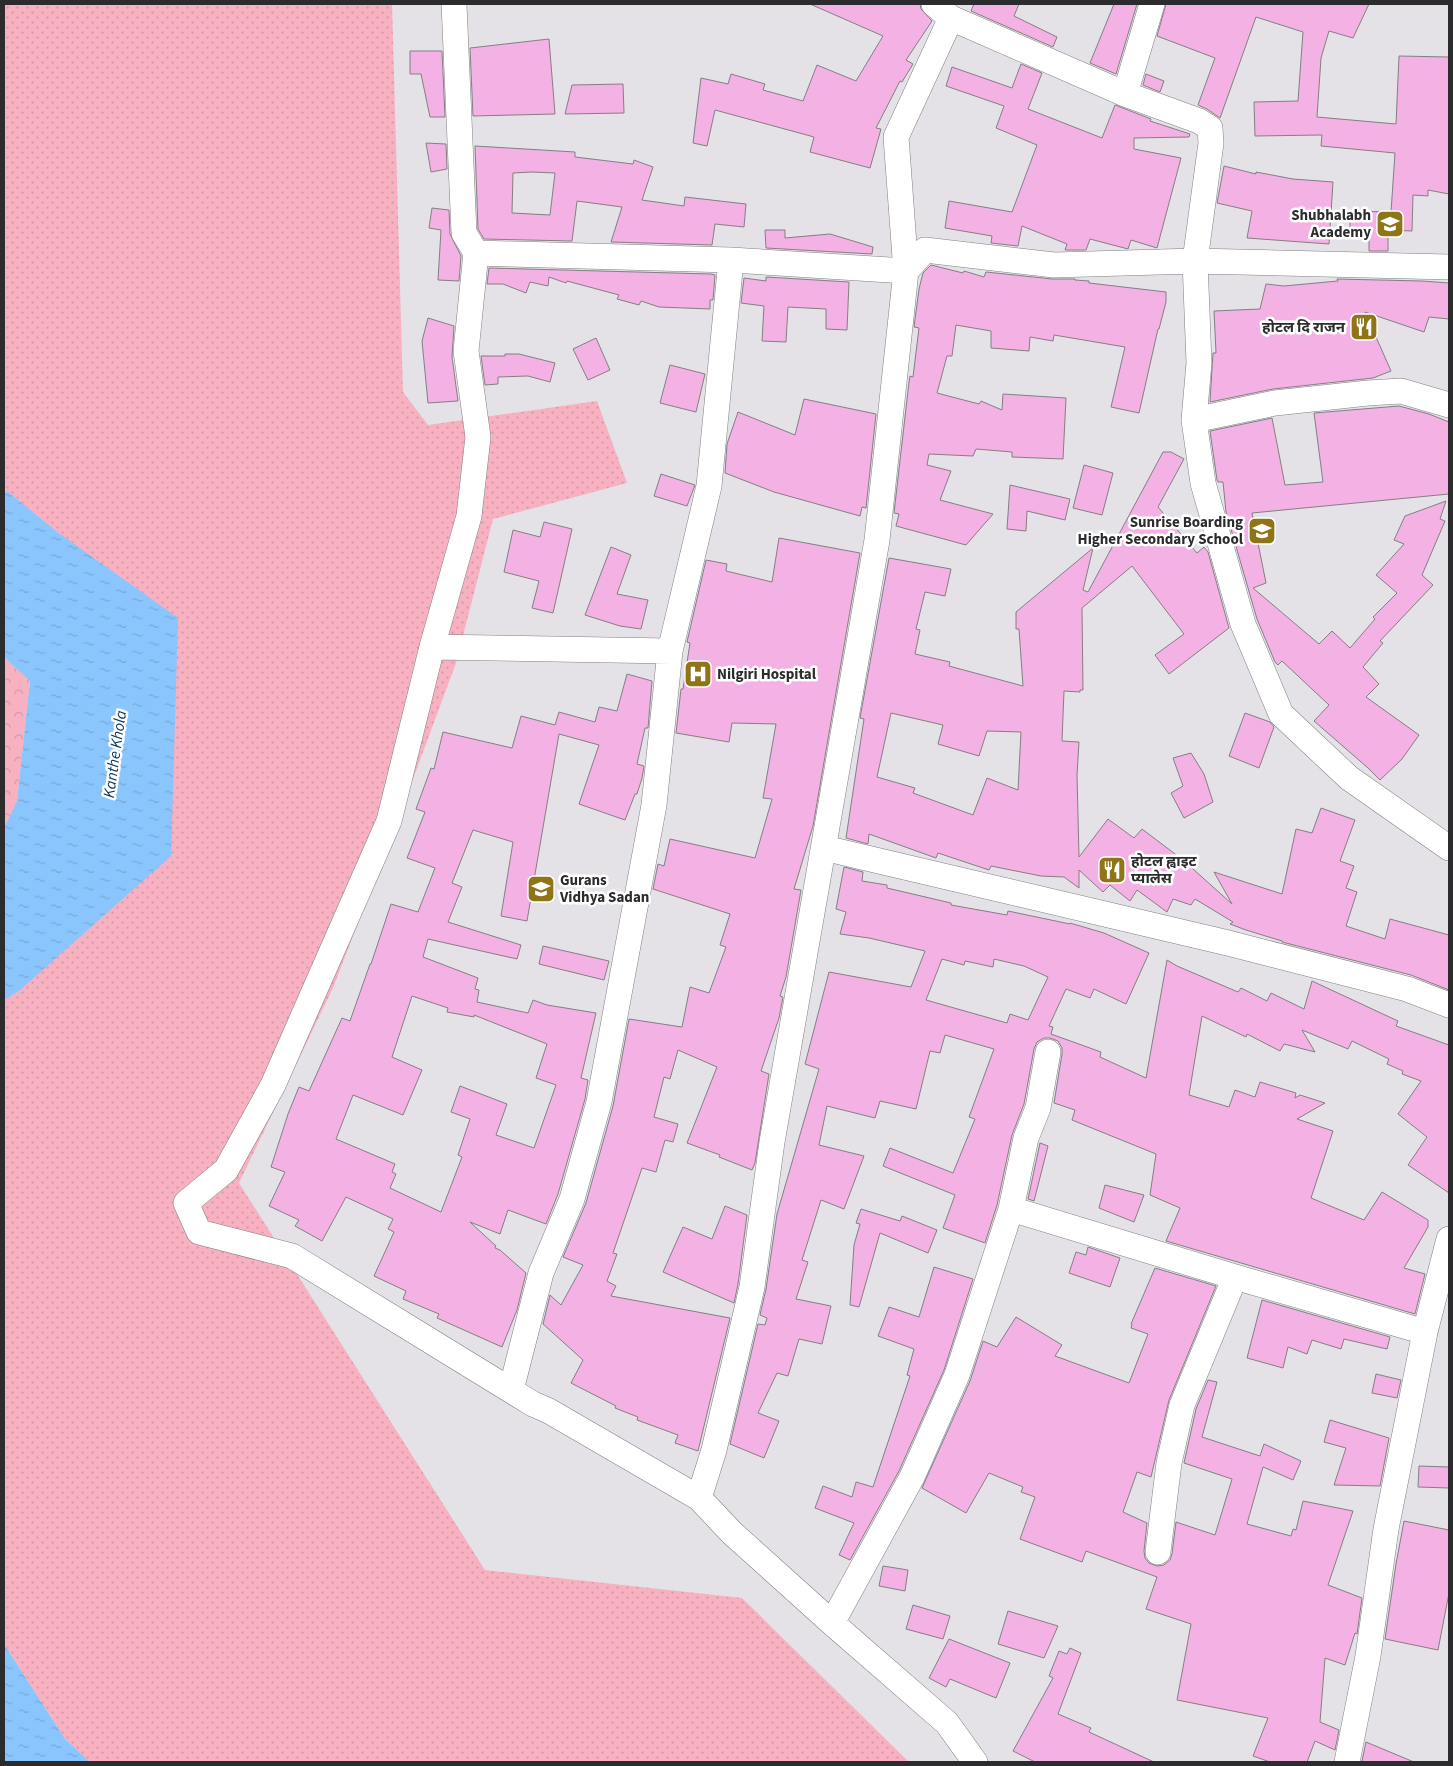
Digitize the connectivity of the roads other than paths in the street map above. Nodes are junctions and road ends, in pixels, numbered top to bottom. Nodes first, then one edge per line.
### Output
1 (454, 4) edge
2 (1152, 4) edge
3 (942, 11) edge
4 (1125, 94) junction
5 (476, 253) junction
6 (731, 260) junction
7 (1195, 261) junction
8 (1449, 267) edge
9 (906, 271) junction
10 (1449, 405) edge
11 (1194, 420) junction
12 (432, 647) junction
13 (670, 651) junction
14 (824, 848) junction
15 (1449, 848) edge
16 (1449, 1005) edge
17 (1048, 1052) dead end
18 (1011, 1209) junction
19 (1449, 1239) edge
20 (1236, 1277) junction
21 (1426, 1332) junction
22 (511, 1390) junction
23 (698, 1498) junction
24 (1158, 1552) dead end
25 (832, 1623) junction
26 (975, 1762) edge
27 (1347, 1762) edge

1 - 5 street
2 - 4 street
3 - 4 street
3 - 9 street
4 - 7 street
5 - 6 street
5 - 12 street
6 - 9 street
6 - 13 street
7 - 8 street
7 - 9 street
7 - 11 street
9 - 14 street
10 - 11 street
11 - 15 street
12 - 13 street
12 - 22 street
13 - 22 street
14 - 16 street
14 - 23 street
17 - 18 street
18 - 20 street
18 - 25 street
19 - 21 street
20 - 21 street
20 - 24 street
21 - 27 street
22 - 23 street
23 - 25 street
25 - 26 street

